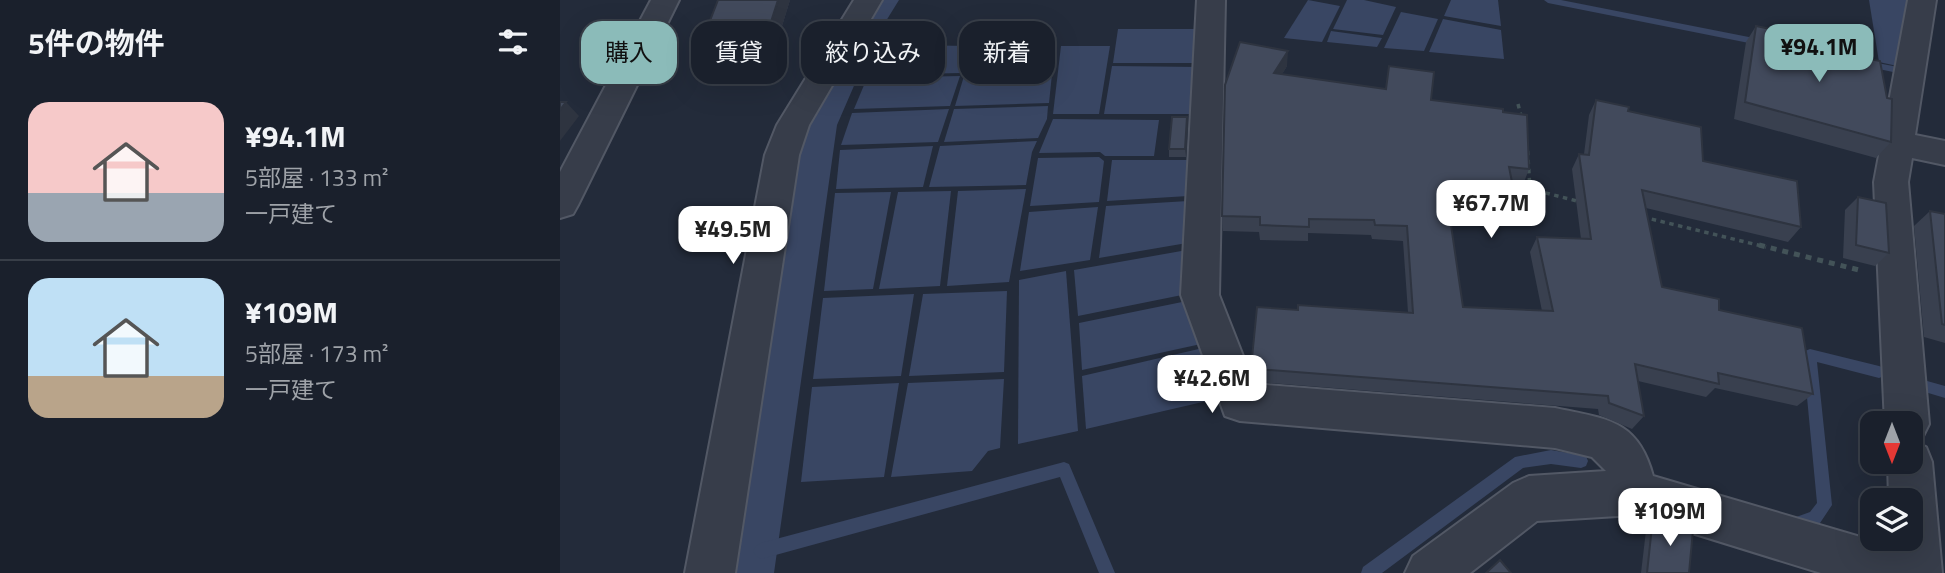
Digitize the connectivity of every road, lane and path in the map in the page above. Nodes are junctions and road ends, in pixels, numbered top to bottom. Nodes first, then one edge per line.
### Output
1 (665, 0) edge
2 (869, 0) edge
3 (1211, 0) edge
4 (1922, 0) edge
5 (1518, 104) dead end
6 (1523, 125) edge
7 (1526, 135) edge
8 (1897, 143) junction
9 (1945, 153) edge
10 (1583, 202) edge
11 (560, 205) edge
12 (1635, 215) edge
13 (1898, 279) junction
14 (1906, 411) edge
15 (1911, 474) edge
16 (1633, 493) junction
17 (710, 573) edge
18 (1430, 573) edge
19 (1900, 573) edge
20 (1917, 573) edge

1 - 11 street
2 - 17 street
3 - 16 street
4 - 8 street
5 - 6 path
7 - 10 path
8 - 9 street
8 - 13 street
12 - 13 path
13 - 14 street
15 - 20 street
16 - 18 street
16 - 19 street

